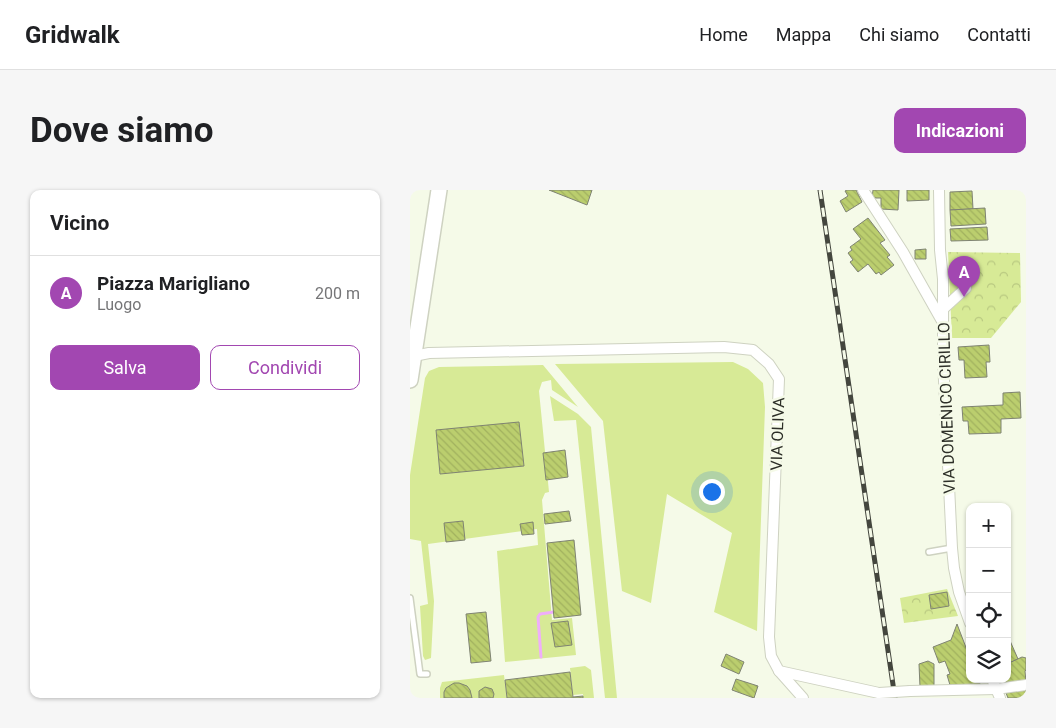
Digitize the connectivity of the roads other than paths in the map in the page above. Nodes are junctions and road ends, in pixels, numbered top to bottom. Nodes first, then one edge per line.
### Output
1 (439, 190) edge
2 (863, 190) edge
3 (939, 190) edge
4 (966, 288) dead end
5 (943, 309) junction
6 (943, 322) junction
7 (414, 356) junction
8 (410, 380) edge
9 (952, 548) junction
10 (928, 552) dead end
11 (410, 598) edge
12 (966, 612) edge
13 (779, 671) junction
14 (427, 674) dead end
15 (1026, 685) edge
16 (996, 689) edge
17 (804, 698) edge

1 - 7 main road
2 - 6 street
3 - 5 street, VIA DOMENICO CIRILLO
4 - 5 street
5 - 6 street, VIA DOMENICO CIRILLO
6 - 9 street, VIA DOMENICO CIRILLO
7 - 8 main road
7 - 13 street, VIA OLIVA
9 - 10 lane
9 - 12 street, VIA DOMENICO CIRILLO
11 - 14 lane
13 - 16 street, bridge
13 - 17 street
15 - 16 street

